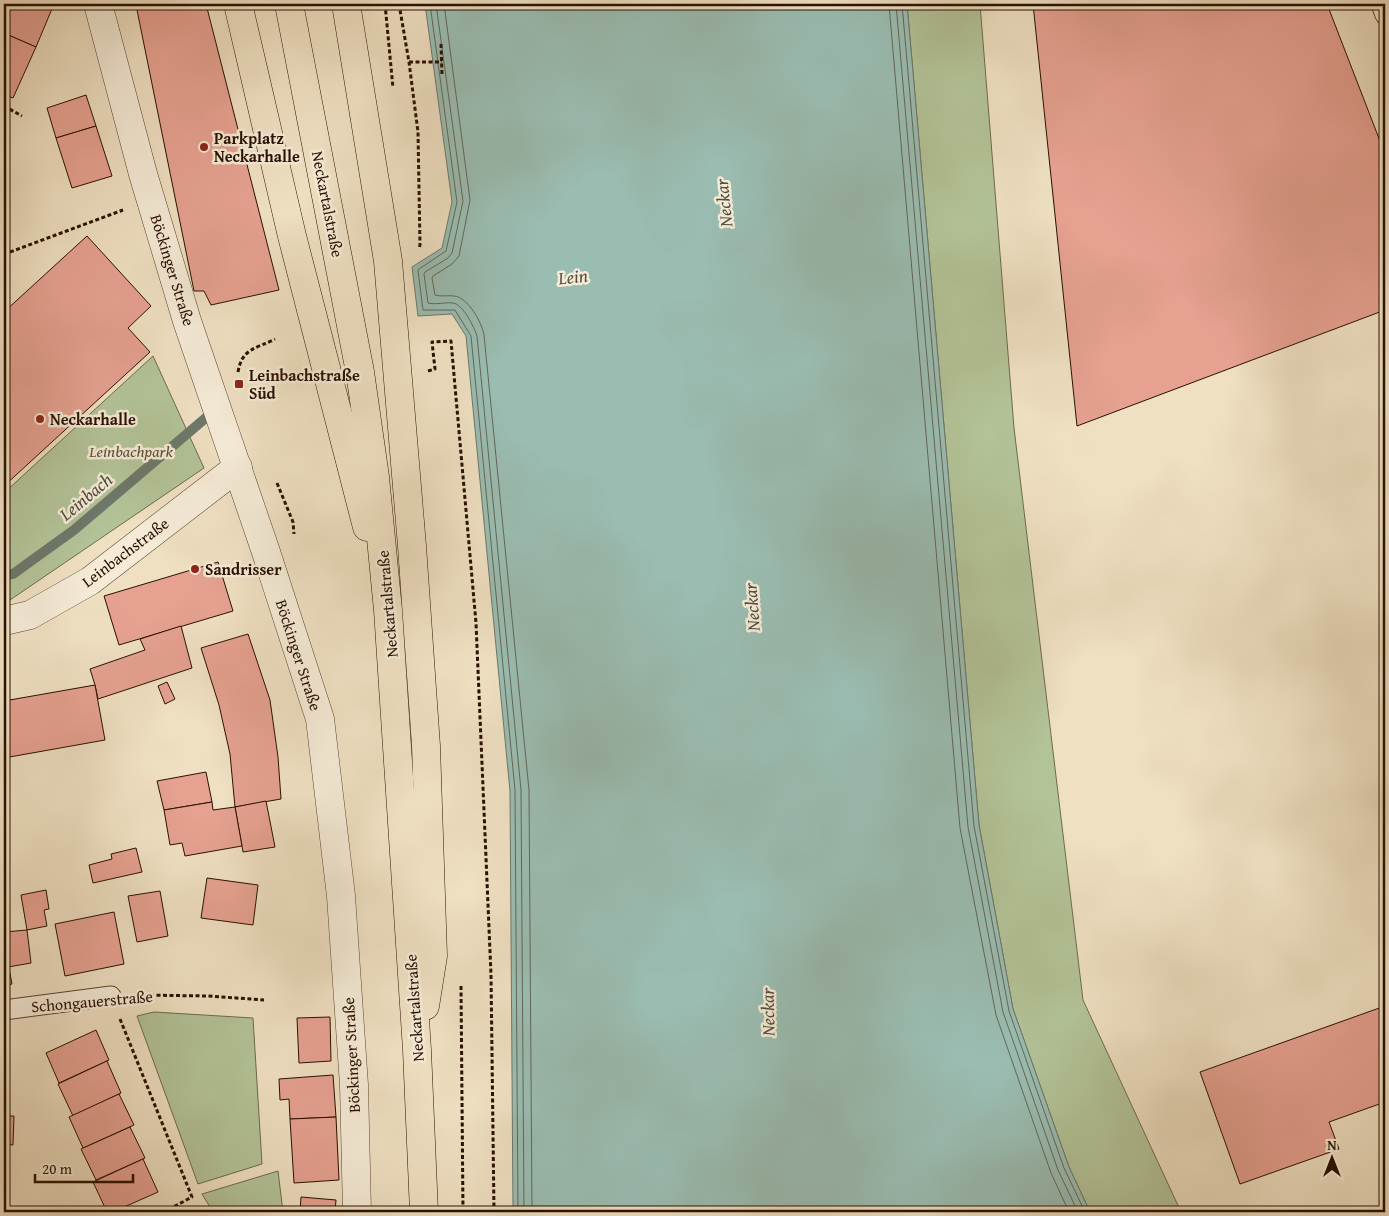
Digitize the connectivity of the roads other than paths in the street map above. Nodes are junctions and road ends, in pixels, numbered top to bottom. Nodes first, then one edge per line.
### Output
1 (98, 4) edge
2 (238, 4) edge
3 (289, 4) edge
4 (346, 4) edge
5 (1381, 4) edge
6 (1385, 15) edge
7 (233, 455) junction
8 (388, 610) junction
9 (4, 621) edge
10 (111, 996) road end
11 (4, 1010) edge
12 (417, 1050) junction
13 (357, 1212) edge
14 (424, 1212) edge

1 - 7 street, Böckinger Straße
2 - 8 main road
3 - 8 main road, Neckartalstraße
4 - 12 main road
5 - 6 lane
7 - 9 street, Leinbachstraße
7 - 13 street, Böckinger Straße
8 - 12 main road, Neckartalstraße
10 - 11 lane, Schongauerstraße
12 - 14 main road, Neckartalstraße

